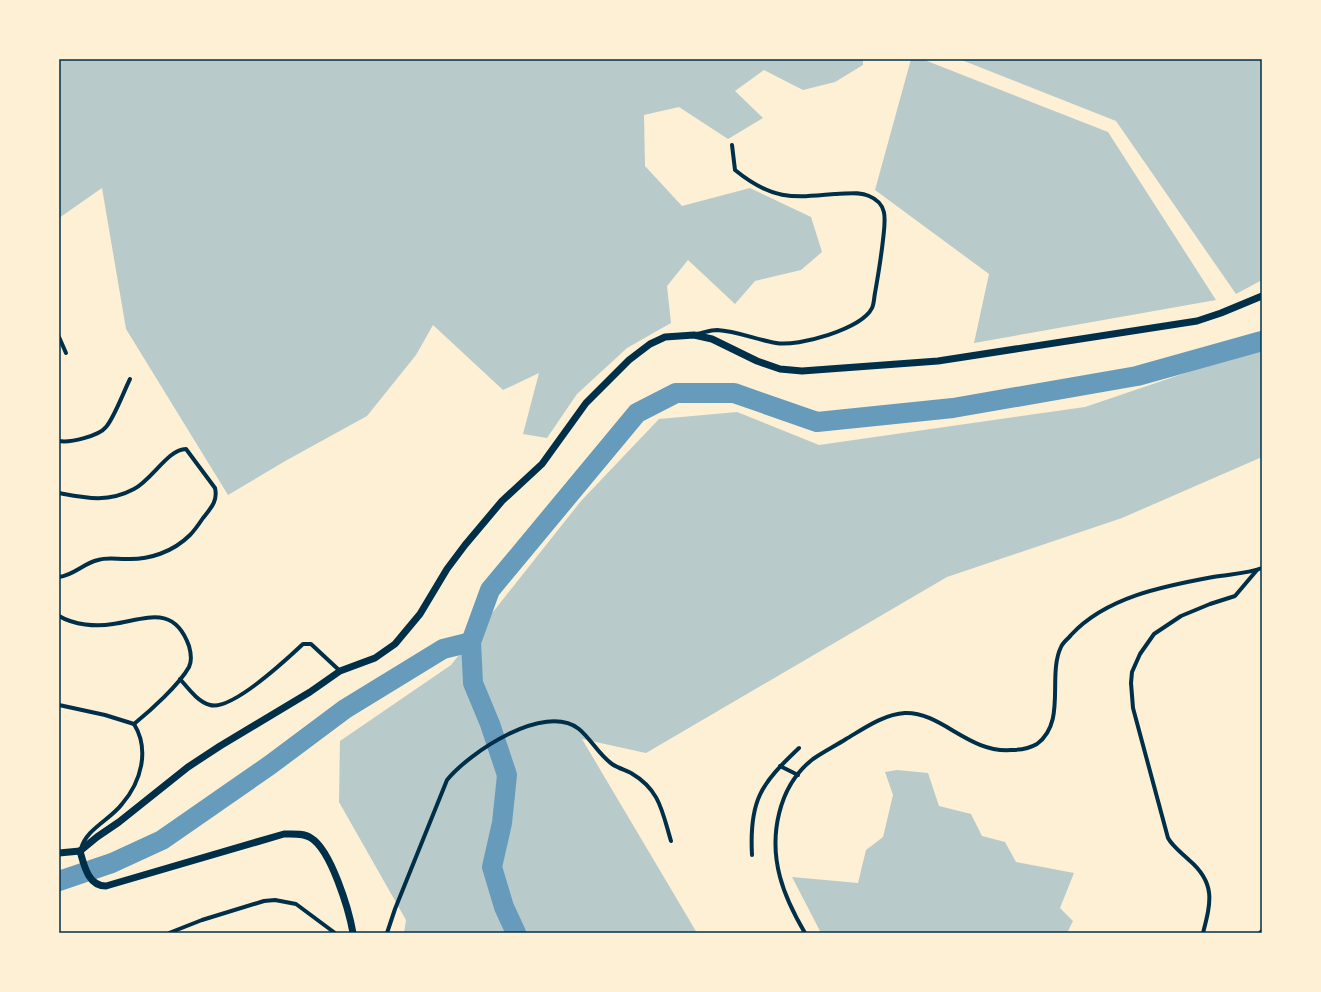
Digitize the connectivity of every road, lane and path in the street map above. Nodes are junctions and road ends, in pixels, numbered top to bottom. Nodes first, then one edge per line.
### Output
1 (732, 145) dead end
2 (1262, 296) edge
3 (694, 334) junction
4 (59, 337) edge
5 (66, 353) dead end
6 (130, 379) dead end
7 (59, 441) edge
8 (59, 494) edge
9 (1262, 568) edge
10 (1256, 570) junction
11 (59, 577) edge
12 (59, 616) edge
13 (340, 671) junction
14 (180, 679) junction
15 (59, 705) edge
16 (134, 724) junction
17 (800, 748) dead end
18 (780, 766) junction
19 (798, 775) junction
20 (671, 841) dead end
21 (80, 851) junction
22 (59, 853) edge
23 (752, 855) dead end
24 (169, 933) edge
25 (335, 933) edge
26 (353, 933) edge
27 (387, 933) edge
28 (804, 933) edge
29 (1204, 933) edge

1 - 3 street
2 - 3 street
3 - 13 street
4 - 5 street
6 - 7 street
8 - 11 street
9 - 10 street
10 - 19 street
10 - 29 street
12 - 14 street
13 - 14 street
13 - 21 street
14 - 16 street
15 - 16 street
16 - 21 street
17 - 18 street
18 - 19 street
18 - 23 street
19 - 28 street
20 - 27 street
21 - 22 street
21 - 26 street
24 - 25 street

